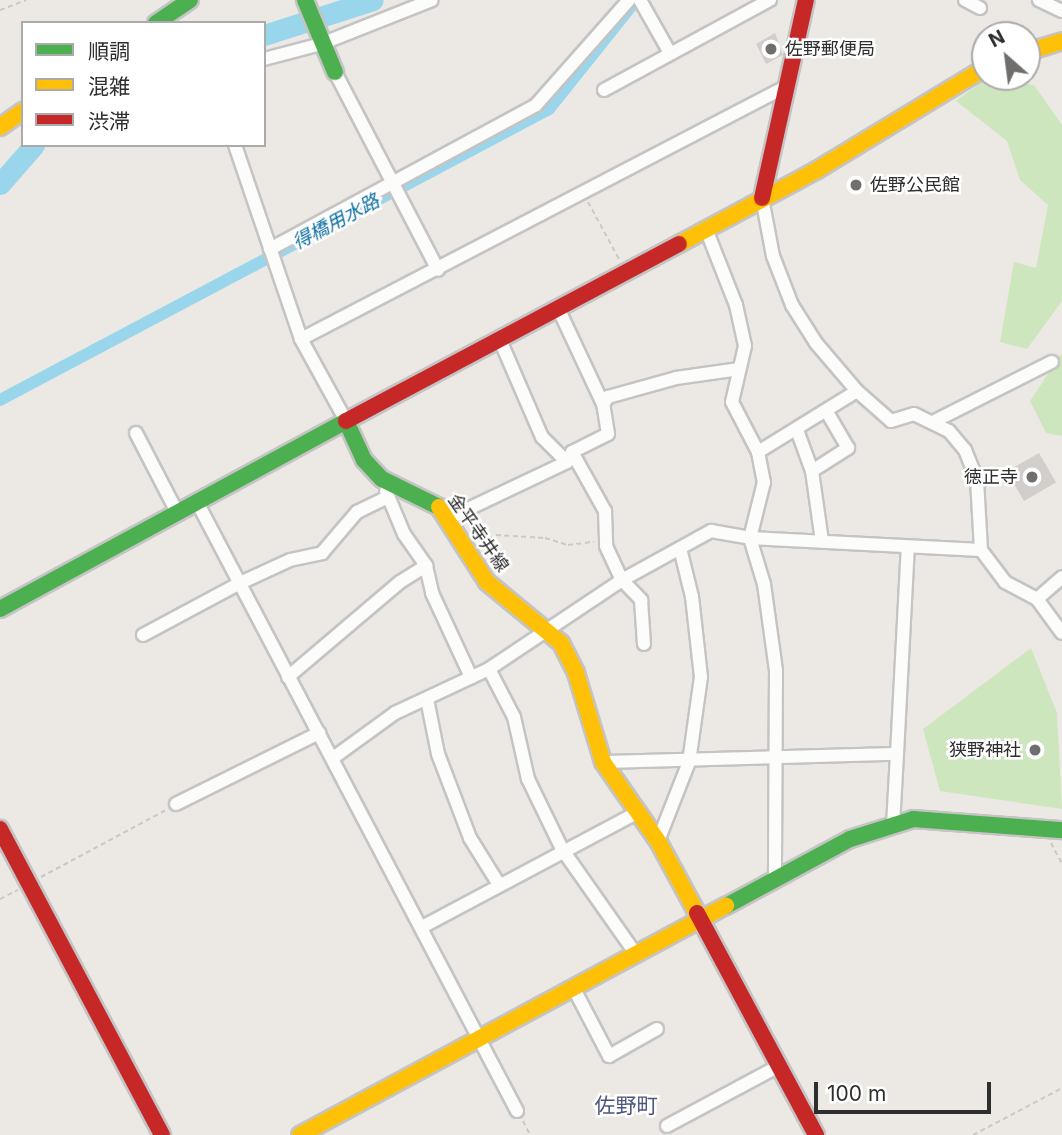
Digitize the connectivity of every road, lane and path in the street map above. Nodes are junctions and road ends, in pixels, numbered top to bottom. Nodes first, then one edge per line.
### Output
1 (26, 0) edge
2 (190, 0) edge
3 (432, 0) edge
4 (629, 0) edge
5 (771, 0) edge
6 (806, 0) edge
7 (965, 0) edge
8 (306, 3) edge
9 (642, 3) edge
10 (980, 8) dead end
11 (0, 10) edge
12 (159, 21) edge
13 (1062, 41) edge
14 (321, 44) junction
15 (1041, 48) edge
16 (670, 54) junction
17 (266, 58) edge
18 (335, 72) joint
19 (971, 77) edge
20 (787, 86) junction
21 (604, 90) dead end
22 (21, 112) edge
23 (0, 127) edge
24 (236, 147) edge
25 (396, 187) junction
26 (582, 192) junction
27 (762, 198) junction
28 (706, 229) junction
29 (272, 254) junction
30 (438, 270) junction
31 (626, 272) junction
32 (558, 308) junction
33 (301, 339) junction
34 (500, 340) junction
35 (1052, 362) dead end
36 (739, 369) junction
37 (857, 391) junction
38 (603, 404) junction
39 (827, 412) junction
40 (345, 421) junction
41 (935, 421) junction
42 (797, 430) junction
43 (136, 433) dead end
44 (758, 452) junction
45 (570, 457) junction
46 (812, 471) junction
47 (382, 479) junction
48 (388, 497) junction
49 (197, 502) junction
50 (178, 514) junction
51 (449, 518) junction
52 (750, 538) junction
53 (606, 541) junction
54 (822, 541) junction
55 (467, 547) junction
56 (908, 547) junction
57 (680, 548) junction
58 (981, 550) junction
59 (426, 566) junction
60 (1062, 577) edge
61 (622, 580) junction
62 (239, 584) junction
63 (1037, 599) junction
64 (0, 609) edge
65 (544, 631) junction
66 (1062, 633) edge
67 (144, 635) dead end
68 (644, 644) dead end
69 (489, 669) junction
70 (288, 677) junction
71 (471, 677) junction
72 (427, 699) junction
73 (319, 733) junction
74 (897, 754) junction
75 (333, 758) junction
76 (772, 758) junction
77 (603, 762) junction
78 (689, 762) junction
79 (176, 804) joint
80 (636, 813) junction
81 (893, 825) junction
82 (0, 829) edge
83 (1043, 829) junction
84 (1062, 830) edge
85 (658, 841) junction
86 (562, 849) junction
87 (1062, 864) edge
88 (775, 878) junction
89 (29, 884) junction
90 (498, 884) junction
91 (0, 899) edge
92 (701, 918) junction
93 (422, 927) junction
94 (635, 953) junction
95 (573, 987) junction
96 (657, 1029) dead end
97 (480, 1038) junction
98 (779, 1066) junction
99 (1062, 1088) edge
100 (517, 1111) joint
101 (667, 1126) dead end
102 (162, 1135) edge
103 (300, 1135) edge
104 (530, 1135) edge
105 (816, 1135) edge
106 (973, 1135) edge

1 - 11 path
2 - 12 street
3 - 14 street
4 - 25 street
5 - 16 street
6 - 20 street
7 - 10 street
8 - 14 street
9 - 16 street
13 - 15 street
14 - 17 street
14 - 18 street
16 - 21 street
18 - 25 street
19 - 27 street
20 - 26 street
20 - 27 street
22 - 23 street
24 - 29 street
25 - 29 street
25 - 30 street
26 - 30 street
26 - 31 path
27 - 28 street
27 - 37 street
28 - 31 street
28 - 36 street
29 - 33 street
30 - 33 street
31 - 32 street
32 - 34 street
32 - 38 street
33 - 40 street
34 - 40 street
34 - 45 street
35 - 41 street
36 - 38 street
36 - 44 street
37 - 39 street
37 - 41 street
38 - 45 street
39 - 42 street
39 - 46 street
40 - 47 street, 金平寺井線
40 - 49 street
41 - 58 street
42 - 44 street
42 - 46 street
43 - 50 street
44 - 52 street
45 - 51 street
45 - 53 street
46 - 54 street
47 - 48 street
47 - 51 street, 金平寺井線
48 - 59 street
48 - 62 street
49 - 50 street
49 - 62 street
50 - 64 street
51 - 55 street, 金平寺井線
52 - 54 street
52 - 57 street
52 - 76 street
53 - 55 path
53 - 61 street
54 - 56 street
55 - 65 street, 金平寺井線
56 - 58 street
56 - 74 street
57 - 61 street
57 - 78 street
58 - 63 street
59 - 70 street
59 - 71 street
60 - 63 street
61 - 65 street
61 - 68 street
62 - 67 street
62 - 70 street
63 - 66 street
65 - 69 street
65 - 77 street, 金平寺井線
69 - 71 street
69 - 86 street
70 - 73 street
71 - 72 street
72 - 75 street
72 - 90 street
73 - 75 street
73 - 79 street
74 - 76 street
74 - 81 street
75 - 93 street
76 - 78 street
76 - 88 street
77 - 78 street
77 - 80 street, 金平寺井線
78 - 85 street
79 - 89 path
80 - 85 street, 金平寺井線
80 - 86 street
81 - 83 street
81 - 88 street
82 - 89 street
83 - 84 street
83 - 87 path
85 - 92 street, 金平寺井線
86 - 90 street
86 - 94 street
88 - 92 street
89 - 91 path
89 - 102 street
90 - 93 street
92 - 94 street
92 - 98 street, 金平寺井線
93 - 97 street
94 - 95 street
95 - 96 street
95 - 97 street
97 - 100 street
97 - 103 street
98 - 101 street
98 - 105 street, 金平寺井線
99 - 106 path
100 - 104 path

